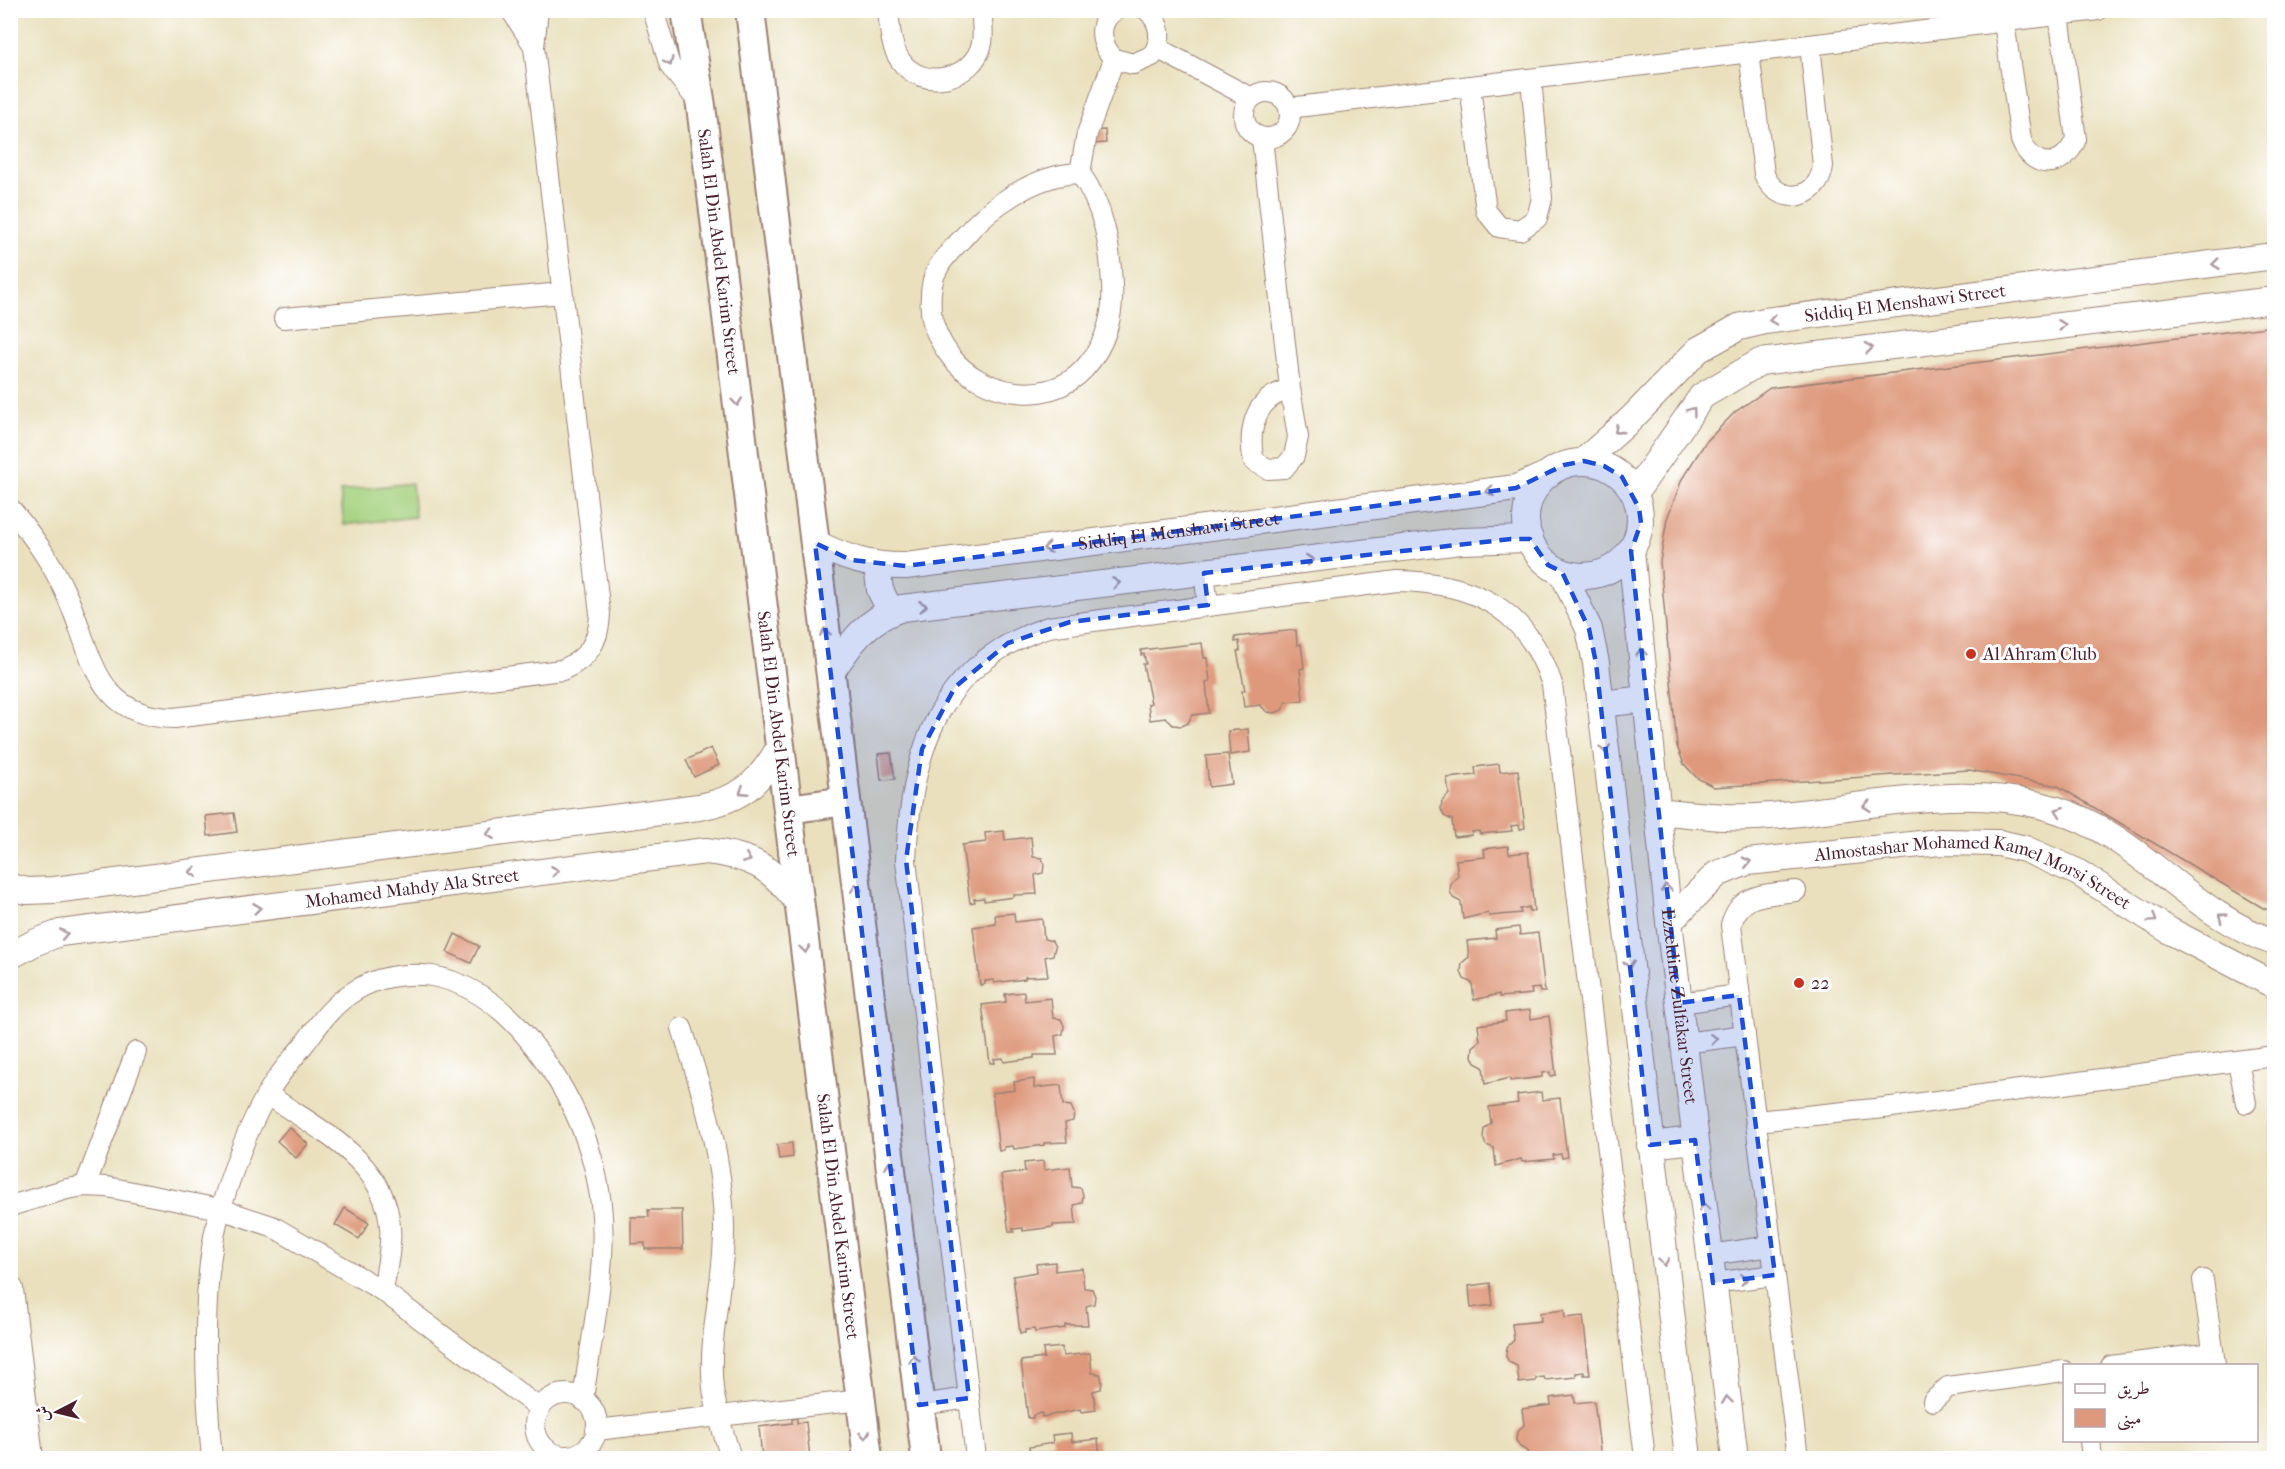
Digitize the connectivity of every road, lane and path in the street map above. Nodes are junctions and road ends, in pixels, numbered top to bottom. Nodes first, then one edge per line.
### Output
1 (511, 10) edge
2 (538, 10) edge
3 (653, 10) edge
4 (686, 10) edge
5 (750, 10) edge
6 (888, 10) edge
7 (981, 10) edge
8 (1115, 10) edge
9 (1147, 10) edge
10 (2098, 10) edge
11 (2059, 15) junction
12 (2004, 22) junction
13 (1810, 45) junction
14 (534, 47) junction
15 (1157, 48) junction
16 (1749, 52) junction
17 (1114, 59) junction
18 (1531, 79) junction
19 (1470, 86) junction
20 (1251, 98) junction
21 (701, 106) junction
22 (1288, 108) junction
23 (1262, 138) junction
24 (1080, 173) junction
25 (2274, 256) edge
26 (562, 293) junction
27 (2274, 300) edge
28 (284, 318) dead end
29 (1290, 388) dead end
30 (1584, 461) junction
31 (1546, 475) junction
32 (1635, 494) junction
33 (10, 508) edge
34 (1530, 539) junction
35 (815, 543) junction
36 (1631, 552) junction
37 (877, 565) junction
38 (1562, 572) junction
39 (1204, 573) junction
40 (1208, 605) junction
41 (891, 612) junction
42 (830, 674) junction
43 (1646, 699) junction
44 (1600, 704) junction
45 (780, 747) junction
46 (846, 801) junction
47 (788, 809) junction
48 (1657, 811) junction
49 (10, 887) edge
50 (1796, 891) dead end
51 (799, 904) junction
52 (1669, 922) junction
53 (2274, 942) edge
54 (10, 956) edge
55 (2274, 985) edge
56 (1739, 995) junction
57 (1679, 1004) junction
58 (682, 1028) dead end
59 (1745, 1035) junction
60 (1684, 1043) junction
61 (136, 1052) dead end
62 (2274, 1056) edge
63 (2238, 1061) junction
64 (267, 1094) junction
65 (2246, 1102) dead end
66 (1756, 1121) junction
67 (1695, 1140) junction
68 (1650, 1145) junction
69 (85, 1186) junction
70 (10, 1206) edge
71 (220, 1209) junction
72 (1771, 1246) junction
73 (1710, 1256) junction
74 (1775, 1275) junction
75 (2204, 1280) dead end
76 (1713, 1283) junction
77 (10, 1289) edge
78 (383, 1291) junction
79 (2214, 1359) edge
80 (2128, 1364) edge
81 (2063, 1371) edge
82 (969, 1398) junction
83 (584, 1400) junction
84 (861, 1400) junction
85 (1933, 1401) dead end
86 (919, 1405) junction
87 (539, 1408) junction
88 (718, 1416) junction
89 (596, 1430) junction
90 (2090, 1442) edge
91 (550, 1456) edge
92 (30, 1458) edge
93 (212, 1458) edge
94 (731, 1458) edge
95 (868, 1458) edge
96 (926, 1458) edge
97 (976, 1458) edge
98 (1645, 1458) edge
99 (1688, 1458) edge
100 (1735, 1458) edge
101 (1798, 1458) edge
102 (2092, 1458) edge

1 - 14 street
2 - 14 street
3 -> 21 street
4 - 21 main road, Salah El Din Abdel Karim Street
5 - 35 main road
6 - 7 street
8 - 17 street
9 - 15 street
10 - 11 street
11 - 12 street
11 - 12 street
12 - 13 street
13 - 16 street
13 - 16 street
14 - 26 street
15 - 17 street
15 - 20 street
16 - 18 street
17 - 24 street
18 - 19 street
18 - 19 street
19 - 22 street
20 - 22 street
20 - 23 street
21 -> 45 main road, Salah El Din Abdel Karim Street
22 - 23 street
23 - 29 street
24 - 24 street
25 -> 30 street, Siddiq El Menshawi Street
26 - 28 street
26 - 33 street
32 -> 27 street
30 - 31 street
30 - 32 street
31 - 34 street
31 -> 37 street, Siddiq El Menshawi Street
32 - 36 street
34 - 38 street
39 -> 34 street
35 - 37 street, Siddiq El Menshawi Street
42 -> 35 main road
36 - 38 street
43 -> 36 street, Ezzeldine Zulfakar Street
37 - 41 street
38 - 44 street
39 - 40 street
41 -> 39 street
40 - 82 street
40 - 98 street
41 - 42 street
42 - 46 main road
43 - 44 street
43 - 48 street, Ezzeldine Zulfakar Street
44 -> 68 street
45 - 47 main road, Salah El Din Abdel Karim Street
45 -> 49 street
46 - 47 main road
86 -> 46 main road
47 - 51 main road, Salah El Din Abdel Karim Street
52 -> 48 street, Ezzeldine Zulfakar Street
53 -> 48 street
50 - 56 street
54 -> 51 street, Mohamed Mahdy Ala Street
51 -> 84 main road, Salah El Din Abdel Karim Street
52 -> 55 street, Almostashar Mohamed Kamel Morsi Street
52 - 57 street, Ezzeldine Zulfakar Street
56 - 57 street
56 - 59 street
57 - 60 street, Ezzeldine Zulfakar Street
58 - 88 street
60 -> 59 street
59 - 66 street
60 - 67 street, Ezzeldine Zulfakar Street
61 - 69 street
62 - 63 street
63 - 65 street
63 - 66 street
64 - 71 street
64 - 78 street
64 - 83 street
66 - 72 street
67 - 68 street
73 -> 67 street, Ezzeldine Zulfakar Street
68 -> 99 street
69 - 70 street
69 - 71 street
71 - 78 street
71 - 93 street
72 - 73 street
72 - 74 street
73 - 76 street, Ezzeldine Zulfakar Street
76 -> 74 street
74 - 101 street
75 - 79 street
100 -> 76 street, Ezzeldine Zulfakar Street
77 - 92 street
78 - 87 street
79 - 80 street
81 - 85 street
82 - 86 street
82 - 97 street
83 - 87 street
83 - 89 street
84 - 88 street
84 -> 95 main road, Salah El Din Abdel Karim Street
86 - 96 main road
87 - 91 street
88 - 89 street
88 - 94 street
89 - 91 street
90 - 102 street

